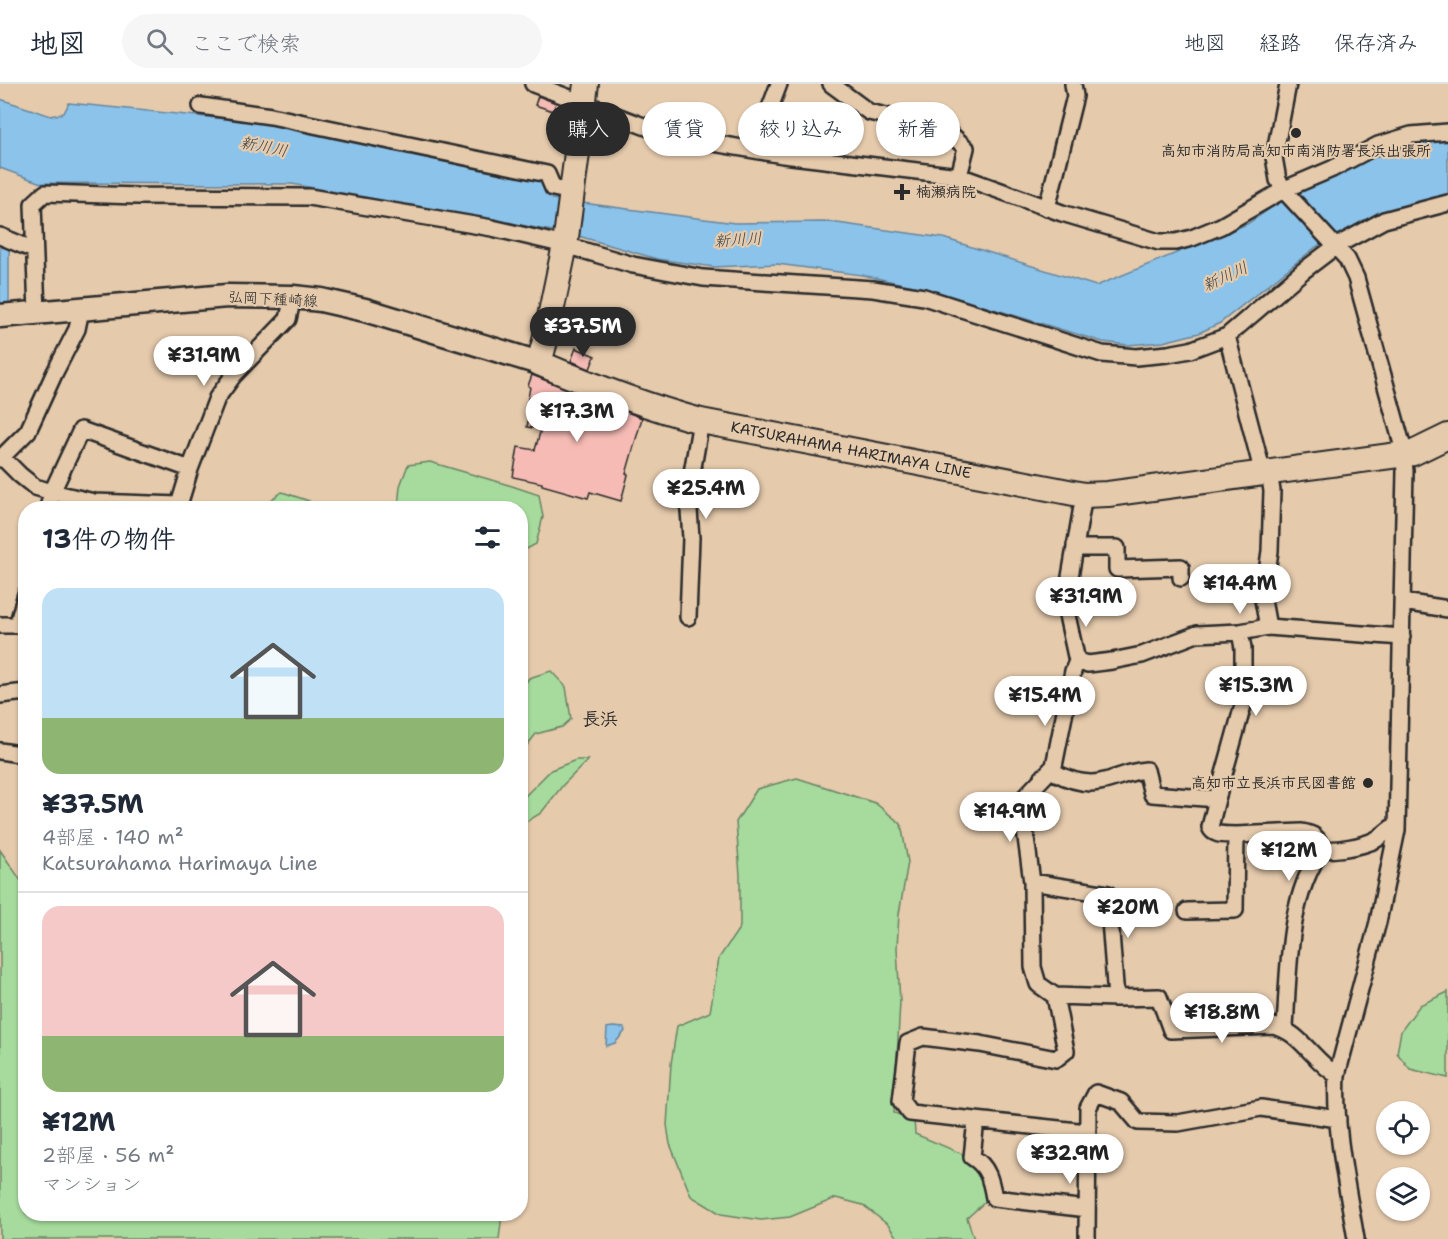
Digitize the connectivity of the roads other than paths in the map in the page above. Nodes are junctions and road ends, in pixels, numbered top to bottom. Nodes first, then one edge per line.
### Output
1 (533, 84) edge
2 (779, 84) edge
3 (831, 84) edge
4 (1073, 84) edge
5 (1288, 84) edge
6 (584, 93) edge
7 (772, 102) edge
8 (201, 106) dead end
9 (1448, 132) edge
10 (738, 147) edge
11 (799, 156) edge
12 (959, 176) junction
13 (1287, 192) junction
14 (572, 196) junction
15 (1448, 203) edge
16 (1047, 208) junction
17 (0, 236) edge
18 (565, 241) junction
19 (1334, 244) junction
20 (34, 250) junction
21 (292, 297) junction
22 (81, 310) junction
23 (37, 313) junction
24 (0, 316) edge
25 (1227, 336) junction
26 (539, 363) junction
27 (701, 421) junction
28 (1448, 436) edge
29 (1403, 455) junction
30 (2, 459) edge
31 (190, 469) junction
32 (1269, 472) junction
33 (52, 492) junction
34 (1084, 495) junction
35 (50, 501) edge
36 (90, 501) edge
37 (182, 501) edge
38 (1075, 545) junction
39 (1182, 578) dead end
40 (1403, 602) junction
41 (1448, 609) edge
42 (688, 617) dead end
43 (0, 625) edge
44 (18, 625) edge
45 (1268, 627) junction
46 (1240, 632) junction
47 (1402, 637) junction
48 (1077, 660) junction
49 (18, 693) edge
50 (0, 695) edge
51 (0, 751) edge
52 (18, 753) edge
53 (1053, 766) junction
54 (1217, 799) junction
55 (1397, 830) junction
56 (1236, 835) junction
57 (1322, 849) junction
58 (1032, 882) junction
59 (1187, 911) dead end
60 (1055, 996) junction
61 (1116, 998) junction
62 (1284, 1028) junction
63 (1337, 1075) junction
64 (1338, 1119) junction
65 (976, 1120) junction
66 (1088, 1132) junction
67 (1087, 1209) junction
68 (1087, 1239) edge
69 (1356, 1239) edge

1 - 6 street
2 - 7 street
3 - 12 street
4 - 16 street
5 - 13 street
6 - 10 street
6 - 14 main road
8 - 14 street
9 - 13 street
11 - 12 street
12 - 16 street
13 - 16 street
13 - 19 street
14 - 18 main road
15 - 19 street
17 - 20 street
18 - 20 street
18 - 25 street
18 - 26 main road
19 - 25 street
19 - 29 street
20 - 23 street
21 - 22 main road, 弘岡下種崎線
21 - 26 main road, 弘岡下種崎線
21 - 31 street
22 - 23 main road, 弘岡下種崎線
22 - 30 street
23 - 24 main road, 弘岡下種崎線
25 - 32 street
26 - 27 main road, KATSURAHAMA HARIMAYA LINE
27 - 34 main road, KATSURAHAMA HARIMAYA LINE
27 - 42 street
28 - 29 main road, KATSURAHAMA HARIMAYA LINE
29 - 32 main road, KATSURAHAMA HARIMAYA LINE
29 - 40 street
30 - 33 street
31 - 33 street
31 - 37 street
32 - 34 main road, KATSURAHAMA HARIMAYA LINE
32 - 45 street
33 - 35 street
33 - 36 street
34 - 38 street
38 - 39 street
38 - 48 street
40 - 41 street
40 - 47 street
43 - 44 street
45 - 46 street
45 - 47 street
46 - 48 street
46 - 54 street
47 - 55 street
48 - 53 street
49 - 50 street
51 - 52 street
53 - 54 street
53 - 58 street
54 - 56 street
55 - 57 street
55 - 63 street
56 - 57 street
56 - 59 street
57 - 62 street
58 - 60 street
58 - 61 street
60 - 61 street
60 - 65 street
61 - 62 street
62 - 63 street
63 - 64 street
64 - 66 street
64 - 69 street
65 - 66 street
65 - 67 street
66 - 67 street
67 - 68 street

